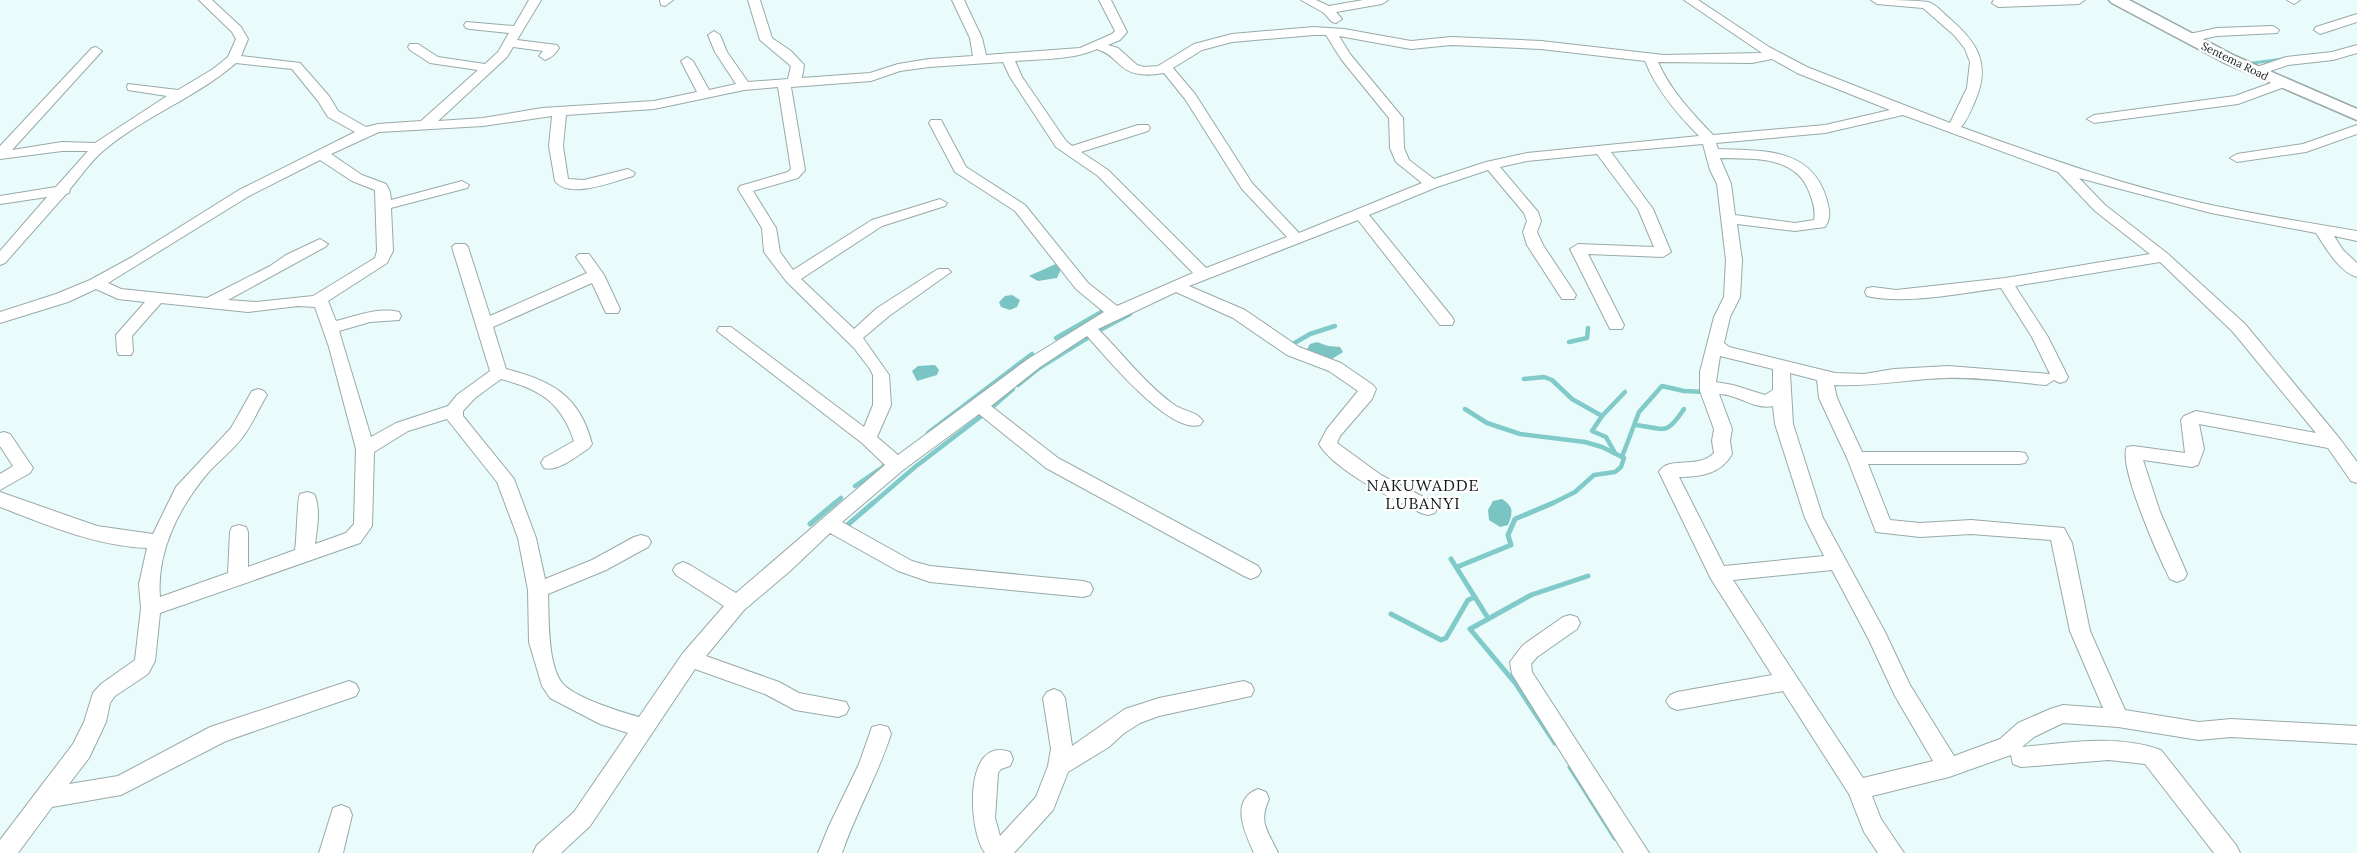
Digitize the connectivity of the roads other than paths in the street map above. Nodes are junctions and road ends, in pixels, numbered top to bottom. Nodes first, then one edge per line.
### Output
1 (205, 0) edge
2 (535, 0) edge
3 (754, 0) edge
4 (958, 0) edge
5 (1104, 0) edge
6 (1307, 0) edge
7 (1382, 0) edge
8 (1690, 0) edge
9 (1877, 0) edge
10 (2078, 0) edge
11 (2116, 0) edge
12 (1998, 3) dead end
13 (1328, 10) junction
14 (2357, 18) edge
15 (470, 25) dead end
16 (517, 30) junction
17 (2273, 30) dead end
18 (2320, 30) dead end
19 (1330, 32) junction
20 (1348, 34) junction
21 (714, 35) dead end
22 (2189, 38) junction
23 (510, 43) junction
24 (1096, 45) junction
25 (414, 47) dead end
26 (2357, 49) edge
27 (96, 51) dead end
28 (1774, 55) junction
29 (545, 56) dead end
30 (1007, 57) junction
31 (1650, 58) junction
32 (233, 59) junction
33 (980, 59) junction
34 (687, 61) dead end
35 (488, 68) junction
36 (1166, 68) junction
37 (2256, 72) junction
38 (789, 83) junction
39 (2282, 84) junction
40 (744, 86) junction
41 (134, 87) dead end
42 (181, 94) junction
43 (705, 95) junction
44 (560, 111) junction
45 (1904, 111) junction
46 (2357, 116) edge
47 (2094, 119) dead end
48 (936, 122) dead end
49 (425, 125) junction
50 (1142, 128) dead end
51 (2357, 129) edge
52 (1952, 130) junction
53 (366, 132) junction
54 (1710, 146) junction
55 (98, 148) junction
56 (1601, 149) junction
57 (1069, 151) junction
58 (0, 154) edge
59 (321, 154) junction
60 (2237, 158) dead end
61 (1491, 166) junction
62 (2059, 168) junction
63 (628, 173) dead end
64 (2105, 182) junction
65 (1432, 184) junction
66 (462, 185) dead end
67 (64, 190) junction
68 (2084, 190) junction
69 (0, 200) edge
70 (940, 202) dead end
71 (383, 206) junction
72 (1360, 213) junction
73 (1729, 219) junction
74 (2322, 230) junction
75 (2357, 236) edge
76 (1297, 239) junction
77 (320, 244) dead end
78 (460, 248) dead end
79 (584, 257) dead end
80 (2163, 257) junction
81 (0, 260) edge
82 (943, 272) dead end
83 (2357, 272) edge
84 (1203, 274) junction
85 (596, 276) junction
86 (791, 278) junction
87 (96, 283) junction
88 (2005, 283) junction
89 (1175, 286) junction
90 (1873, 292) dead end
91 (1568, 295) dead end
92 (156, 298) junction
93 (318, 300) junction
94 (211, 302) junction
95 (612, 309) dead end
96 (1115, 313) junction
97 (393, 316) dead end
98 (0, 318) edge
99 (1446, 321) dead end
100 (484, 325) junction
101 (1616, 325) dead end
102 (330, 328) junction
103 (1088, 328) junction
104 (725, 331) dead end
105 (854, 338) junction
106 (1716, 346) junction
107 (125, 350) dead end
108 (1781, 366) junction
109 (498, 373) junction
110 (1825, 378) junction
111 (1709, 391) junction
112 (1781, 392) junction
113 (258, 395) dead end
114 (979, 406) junction
115 (454, 410) junction
116 (1194, 421) dead end
117 (4, 438) dead end
118 (868, 439) junction
119 (2334, 443) junction
120 (365, 449) junction
121 (1856, 458) junction
122 (2019, 458) dead end
123 (550, 463) dead end
124 (896, 464) junction
125 (2357, 476) edge
126 (0, 483) edge
127 (0, 499) edge
128 (307, 500) dead end
129 (1428, 508) dead end
130 (828, 523) junction
131 (239, 532) dead end
132 (158, 541) junction
133 (641, 542) dead end
134 (304, 556) junction
135 (1838, 562) junction
136 (684, 570) dead end
137 (1251, 570) dead end
138 (1718, 574) junction
139 (2177, 574) dead end
140 (238, 578) junction
141 (1083, 589) dead end
142 (538, 590) junction
143 (737, 604) junction
144 (151, 608) junction
145 (1570, 623) dead end
146 (690, 659) junction
147 (1788, 681) junction
148 (349, 690) dead end
149 (1244, 690) dead end
150 (1054, 698) dead end
151 (1677, 701) dead end
152 (838, 708) dead end
153 (2118, 718) junction
154 (643, 728) junction
155 (880, 734) dead end
156 (2357, 735) edge
157 (2021, 757) junction
158 (1002, 759) dead end
159 (1059, 766) junction
160 (1949, 768) junction
161 (1858, 789) junction
162 (46, 798) junction
163 (1258, 799) dead end
164 (342, 815) dead end
165 (4, 853) edge
166 (331, 853) edge
167 (545, 853) edge
168 (830, 853) edge
169 (1000, 853) edge
170 (1266, 853) edge
171 (1638, 853) edge
172 (1892, 853) edge
173 (2228, 853) edge

1 - 32 street
2 - 16 street
3 - 38 street
4 - 33 street
5 - 24 street
6 - 13 street
7 - 13 street
8 - 28 street
9 - 52 street
10 - 12 street
11 - 22 main road, Sentema Road
13 - 20 street
14 - 18 street
15 - 16 street
16 - 23 street
17 - 22 street
19 - 20 street
19 - 36 street
19 - 65 street
20 - 31 street
21 - 40 street
22 - 37 main road, Sentema Road
23 - 29 street
23 - 35 street
24 - 30 street
24 - 36 street
25 - 35 street
26 - 37 street
27 - 58 street
28 - 31 street
28 - 45 street
30 - 33 street
30 - 57 street
31 - 54 street
32 - 42 street
32 - 53 street
33 - 38 street
34 - 43 street
35 - 49 street
36 - 76 street
37 - 39 main road, Sentema Road
38 - 40 street
38 - 86 street
39 - 46 main road, Sentema Road
39 - 47 street
40 - 43 street
41 - 42 street
42 - 55 street
43 - 44 street
44 - 49 street
44 - 63 street
45 - 52 street
45 - 54 street
48 - 96 street
49 - 53 street
50 - 57 street
51 - 60 street
52 - 62 street
53 - 59 street
54 - 56 street
54 - 73 street
54 - 73 street
55 - 58 street
55 - 67 street
56 - 61 street
56 - 101 street
57 - 84 street
59 - 71 street
59 - 87 street
61 - 65 street
61 - 91 street
62 - 64 street
62 - 68 street
64 - 68 street
64 - 74 street
65 - 72 street
66 - 71 street
67 - 69 street
67 - 81 street
68 - 80 street
70 - 86 street
71 - 93 street
72 - 76 street
72 - 99 street
73 - 106 street
74 - 75 street
74 - 83 street
76 - 84 street
77 - 94 street
78 - 100 street
79 - 85 street
80 - 88 street
80 - 119 street
82 - 105 street
84 - 89 street
85 - 95 street
85 - 100 street
86 - 105 street
87 - 92 street
87 - 98 street
88 - 90 street
88 - 110 street
89 - 96 street
89 - 129 street
92 - 94 street
92 - 107 street
93 - 94 street
93 - 102 street
96 - 103 street
97 - 102 street
100 - 109 street
102 - 120 street
103 - 114 street
103 - 116 street
104 - 118 street
105 - 118 street
106 - 108 street
106 - 111 street
108 - 110 street
108 - 112 street
109 - 115 street
109 - 123 street
110 - 121 street
111 - 112 street
111 - 138 street
112 - 135 street
113 - 132 street
114 - 124 street
114 - 137 street
115 - 120 street
115 - 142 street
117 - 126 street
118 - 124 street
119 - 125 street
119 - 139 street
120 - 134 street
121 - 122 street
121 - 153 street
124 - 130 street
127 - 132 street
128 - 134 street
130 - 141 street
130 - 143 street
131 - 140 street
132 - 144 street
133 - 142 street
134 - 140 street
135 - 138 street
135 - 160 street
136 - 143 street
138 - 147 street
140 - 144 street
142 - 154 street
143 - 146 street
144 - 162 street
145 - 171 street
146 - 152 street
146 - 154 street
147 - 151 street
147 - 161 street
148 - 162 street
149 - 159 street
150 - 159 street
153 - 156 street
153 - 157 street
154 - 167 street
155 - 168 street
157 - 160 street
157 - 173 street
158 - 169 street
159 - 169 street
160 - 161 street
161 - 172 street
162 - 165 street
163 - 170 street
164 - 166 street

